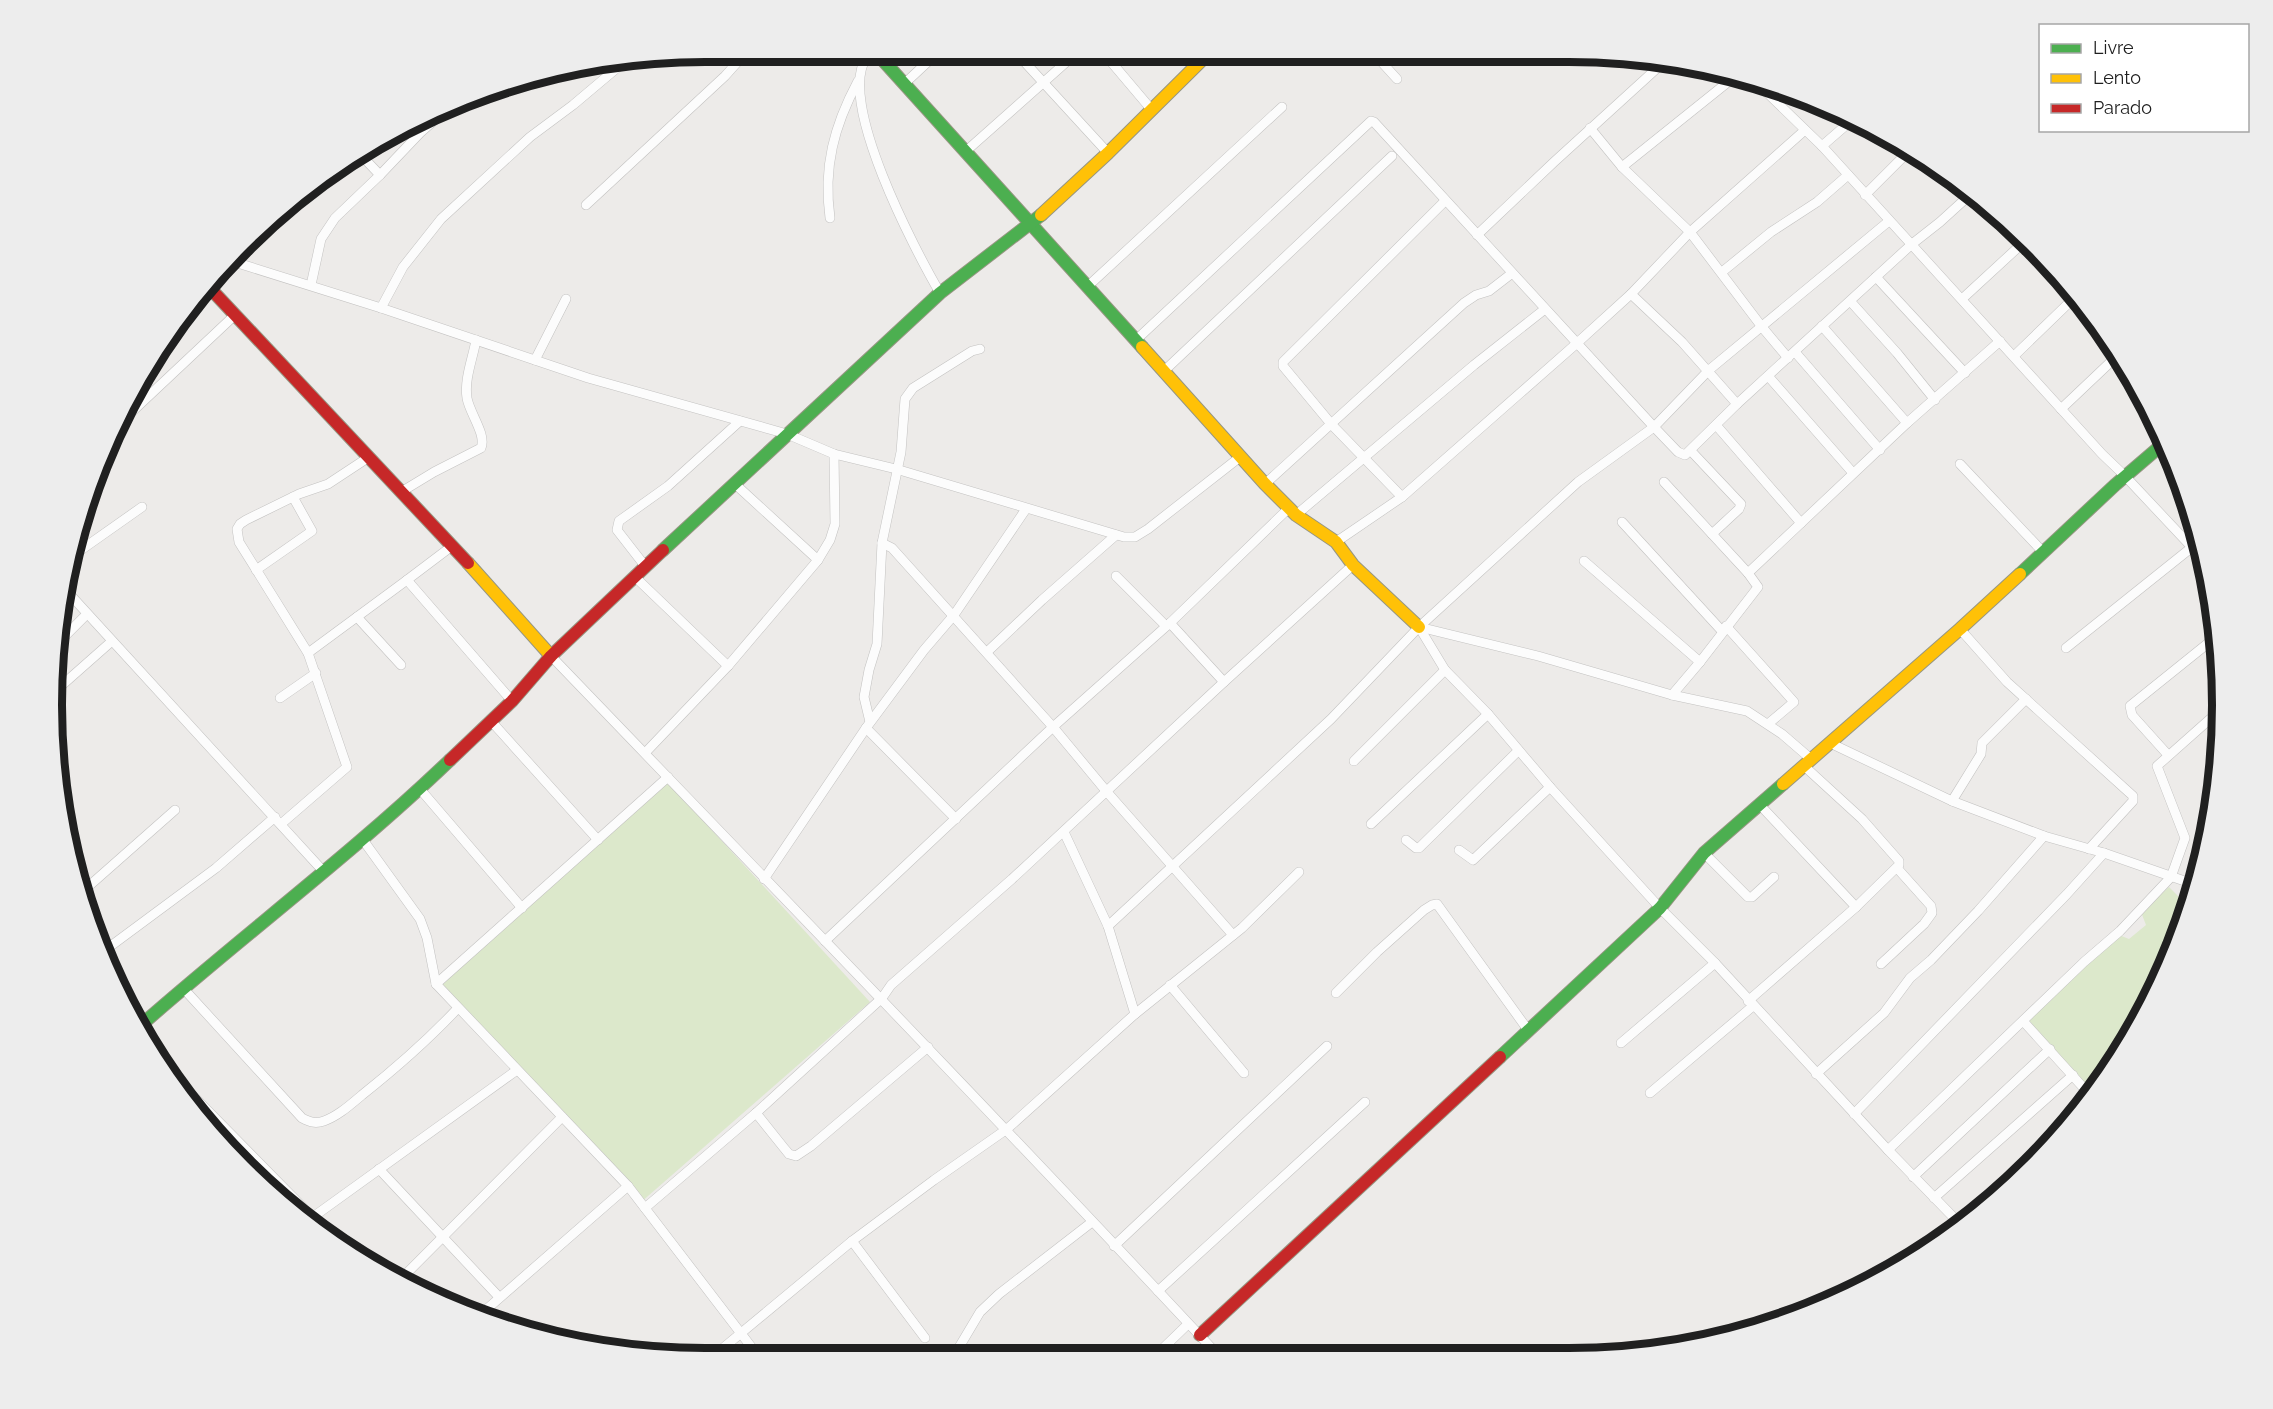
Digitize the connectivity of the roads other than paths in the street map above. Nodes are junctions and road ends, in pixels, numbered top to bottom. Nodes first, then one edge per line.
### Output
1 (738, 62) edge
2 (865, 62) edge
3 (884, 62) edge
4 (928, 62) edge
5 (1025, 62) edge
6 (1067, 62) edge
7 (1111, 62) edge
8 (1196, 62) edge
9 (1382, 62) edge
10 (617, 68) edge
11 (1657, 68) edge
12 (859, 79) junction
13 (1397, 79) dead end
14 (1729, 82) edge
15 (1044, 83) junction
16 (904, 84) junction
17 (1768, 94) edge
18 (1282, 106) dead end
19 (1151, 109) junction
20 (432, 122) edge
21 (1846, 125) edge
22 (1590, 128) junction
23 (1805, 130) junction
24 (1822, 146) junction
25 (965, 152) junction
26 (1108, 153) junction
27 (1392, 156) dead end
28 (1904, 156) edge
29 (365, 159) edge
30 (1622, 167) junction
31 (1848, 175) junction
32 (380, 176) junction
33 (1865, 195) junction
34 (1966, 199) edge
35 (1445, 201) junction
36 (586, 205) dead end
37 (830, 218) dead end
38 (1889, 221) junction
39 (1030, 225) junction
40 (1690, 232) junction
41 (1477, 235) junction
42 (1912, 244) junction
43 (2020, 247) edge
44 (238, 263) edge
45 (1722, 272) junction
46 (1511, 274) junction
47 (1876, 277) junction
48 (310, 285) junction
49 (1087, 287) junction
50 (213, 291) edge
51 (940, 293) junction
52 (1631, 294) junction
53 (566, 299) dead end
54 (1962, 299) junction
55 (1851, 302) junction
56 (2070, 302) edge
57 (381, 308) junction
58 (1545, 309) junction
59 (236, 314) junction
60 (1822, 326) junction
61 (1762, 327) junction
62 (476, 340) junction
63 (1136, 340) junction
64 (2000, 341) junction
65 (1576, 344) junction
66 (980, 349) dead end
67 (1791, 355) junction
68 (2014, 356) junction
69 (535, 360) junction
70 (2112, 361) edge
71 (1164, 370) junction
72 (1709, 370) junction
73 (1965, 373) junction
74 (1768, 376) junction
75 (1935, 400) junction
76 (1737, 404) junction
77 (2061, 409) junction
78 (133, 411) edge
79 (740, 421) junction
80 (1907, 423) junction
81 (1332, 425) junction
82 (1716, 425) junction
83 (1654, 428) junction
84 (787, 434) junction
85 (2158, 448) edge
86 (1691, 450) junction
87 (1880, 450) junction
88 (834, 454) junction
89 (369, 457) junction
90 (1240, 457) junction
91 (1363, 459) junction
92 (1960, 464) dead end
93 (896, 469) junction
94 (1853, 473) junction
95 (2125, 476) junction
96 (1664, 482) dead end
97 (735, 484) junction
98 (1265, 484) junction
99 (401, 492) junction
100 (293, 496) junction
101 (1402, 497) junction
102 (142, 507) dead end
103 (1026, 509) junction
104 (1292, 512) junction
105 (1623, 522) dead end
106 (1801, 523) junction
107 (1712, 534) junction
108 (1116, 535) junction
109 (882, 543) junction
110 (1336, 543) junction
111 (452, 546) junction
112 (2191, 548) joint
113 (80, 550) edge
114 (2043, 552) junction
115 (818, 560) junction
116 (1584, 561) dead end
117 (645, 566) junction
118 (1353, 566) junction
119 (256, 570) junction
120 (1748, 573) junction
121 (634, 576) junction
122 (1116, 576) dead end
123 (407, 580) junction
124 (71, 596) edge
125 (87, 614) junction
126 (954, 615) junction
127 (357, 617) junction
128 (1168, 624) junction
129 (1419, 627) junction
130 (1724, 628) junction
131 (1960, 629) junction
132 (66, 635) edge
133 (112, 641) junction
134 (2208, 643) edge
135 (2066, 648) dead end
136 (987, 652) junction
137 (308, 653) junction
138 (551, 656) junction
139 (1700, 662) junction
140 (401, 664) dead end
141 (728, 666) junction
142 (1445, 669) junction
143 (316, 673) junction
144 (1224, 682) junction
145 (62, 685) edge
146 (1672, 694) junction
147 (280, 698) dead end
148 (2026, 699) junction
149 (512, 701) junction
150 (1488, 714) junction
151 (2210, 719) dead end
152 (491, 721) junction
153 (1768, 724) junction
154 (868, 725) junction
155 (1053, 727) junction
156 (1830, 743) junction
157 (1518, 751) junction
158 (645, 753) junction
159 (2168, 755) junction
160 (1354, 761) dead end
161 (1807, 762) junction
162 (668, 777) junction
163 (1550, 787) junction
164 (420, 789) junction
165 (1107, 792) junction
166 (1952, 801) junction
167 (1760, 805) junction
168 (175, 810) dead end
169 (956, 819) junction
170 (278, 821) junction
171 (1371, 824) dead end
172 (1064, 832) junction
173 (2044, 836) junction
174 (363, 840) junction
175 (598, 840) junction
176 (1406, 840) dead end
177 (2089, 849) junction
178 (1459, 850) dead end
179 (1704, 853) junction
180 (2104, 853) junction
181 (1172, 865) junction
182 (1897, 868) junction
183 (324, 872) junction
184 (1299, 872) dead end
185 (1774, 877) dead end
186 (2171, 877) junction
187 (764, 879) junction
188 (2186, 882) edge
189 (88, 887) edge
190 (1856, 907) junction
191 (522, 908) junction
192 (1660, 908) junction
193 (1108, 926) junction
194 (1233, 935) junction
195 (825, 941) junction
196 (109, 947) edge
197 (1715, 963) junction
198 (1881, 964) dead end
199 (436, 984) junction
200 (1170, 985) junction
201 (183, 988) junction
202 (1336, 993) dead end
203 (882, 998) junction
204 (1751, 1003) junction
205 (458, 1008) junction
206 (1135, 1014) junction
207 (144, 1019) edge
208 (2023, 1021) junction
209 (1528, 1030) junction
210 (1621, 1043) dead end
211 (1327, 1046) dead end
212 (928, 1047) junction
213 (2050, 1049) junction
214 (517, 1070) junction
215 (1244, 1073) dead end
216 (1816, 1074) junction
217 (2073, 1075) junction
218 (2084, 1088) edge
219 (1650, 1093) dead end
220 (197, 1099) edge
221 (1365, 1102) dead end
222 (756, 1113) junction
223 (1854, 1114) junction
224 (562, 1117) junction
225 (1007, 1129) junction
226 (1887, 1150) junction
227 (379, 1169) junction
228 (1912, 1177) junction
229 (627, 1185) junction
230 (1934, 1198) junction
231 (301, 1205) edge
232 (645, 1208) junction
233 (314, 1216) edge
234 (1955, 1219) edge
235 (1092, 1222) junction
236 (443, 1237) junction
237 (852, 1241) junction
238 (1114, 1246) junction
239 (406, 1274) edge
240 (1158, 1291) junction
241 (499, 1297) junction
242 (486, 1309) edge
243 (1188, 1324) junction
244 (742, 1332) junction
245 (1200, 1335) junction
246 (925, 1338) dead end
247 (723, 1348) edge
248 (753, 1348) edge
249 (959, 1348) edge
250 (1163, 1348) edge
251 (1212, 1348) edge

1 - 36 street
2 - 12 street
3 - 16 street
4 - 16 street
5 - 15 street
6 - 15 street
7 - 19 street
8 - 19 street
9 - 13 street
10 - 57 street
11 - 22 street
12 - 37 street
12 - 51 street
14 - 30 street
15 - 25 street
15 - 26 street
16 - 25 street
17 - 23 street
18 - 49 street
19 - 26 street
20 - 32 street
21 - 24 street
22 - 30 street
22 - 41 street
23 - 24 street
23 - 40 street
24 - 31 street
25 - 39 street
26 - 39 street
27 - 71 street
28 - 33 street
29 - 32 street
30 - 40 street
31 - 33 street
31 - 45 street
32 - 48 street
33 - 38 street
34 - 42 street
35 - 41 street
35 - 63 street
35 - 81 street
38 - 42 street
38 - 61 street
39 - 49 street
39 - 51 street
40 - 45 street
40 - 52 street
41 - 46 street
42 - 47 street
42 - 54 street
43 - 54 street
44 - 48 street
45 - 61 street
46 - 58 street
46 - 81 street
47 - 55 street
47 - 73 street
48 - 57 street
49 - 63 street
50 - 59 street
51 - 84 street
52 - 65 street
52 - 72 street
53 - 69 street
54 - 64 street
55 - 60 street
55 - 75 street
56 - 68 street
57 - 62 street
58 - 65 street
58 - 91 street
59 - 78 street
59 - 89 street
60 - 67 street
60 - 80 street
61 - 67 street
61 - 72 street
62 - 69 street
62 - 99 street
63 - 71 street
64 - 68 street
64 - 73 street
65 - 83 street
65 - 101 street
66 - 93 street
67 - 74 street
67 - 87 street
68 - 77 street
69 - 79 street
70 - 77 street
71 - 90 street
72 - 76 street
72 - 83 street
73 - 75 street
74 - 76 street
74 - 94 street
75 - 80 street
76 - 82 street
77 - 95 street
79 - 84 street
79 - 117 street
80 - 87 street
81 - 91 street
81 - 98 street
82 - 86 street
82 - 106 street
83 - 86 street
83 - 129 street
84 - 88 street
84 - 97 street
85 - 95 street
86 - 107 street
87 - 94 street
88 - 93 street
88 - 115 street
89 - 99 street
89 - 100 street
90 - 98 street
90 - 108 street
91 - 101 street
91 - 104 street
92 - 114 street
93 - 103 street
93 - 109 street
94 - 106 street
95 - 112 street
95 - 114 street
96 - 107 street
97 - 115 street
97 - 117 street
98 - 104 street
99 - 111 street
100 - 119 street
100 - 119 street
101 - 110 street
102 - 113 street
103 - 108 street
103 - 126 street
104 - 110 street
104 - 128 street
105 - 130 street
106 - 120 street
107 - 120 street
108 - 136 street
109 - 126 street
109 - 154 street
110 - 118 street
111 - 123 street
111 - 138 street
112 - 135 street
114 - 131 street
115 - 141 street
116 - 139 street
117 - 121 street
118 - 129 street
118 - 144 street
119 - 137 street
120 - 130 street
121 - 138 street
121 - 141 street
122 - 128 street
123 - 127 street
123 - 149 street
124 - 125 street
125 - 132 street
125 - 133 street
126 - 136 street
126 - 154 street
127 - 137 street
127 - 140 street
128 - 144 street
128 - 155 street
129 - 142 street
129 - 146 street
129 - 181 street
130 - 139 street
130 - 153 street
131 - 148 street
131 - 156 street
133 - 145 street
133 - 170 street
134 - 159 street
136 - 155 street
137 - 143 street
138 - 149 street
138 - 158 street
139 - 146 street
141 - 158 street
142 - 150 street
142 - 160 street
143 - 147 street
143 - 170 street
144 - 165 street
146 - 153 street
148 - 166 street
148 - 177 street
149 - 152 street
150 - 157 street
150 - 171 street
151 - 159 street
152 - 164 street
152 - 175 street
153 - 161 street
154 - 169 street
154 - 187 street
155 - 165 street
155 - 169 street
156 - 161 street
156 - 166 street
157 - 163 street
157 - 176 street
158 - 162 street
159 - 186 street
161 - 167 street
161 - 182 street
162 - 175 street
162 - 187 street
163 - 178 street
163 - 192 street
164 - 174 street
164 - 191 street
165 - 172 street
165 - 181 street
166 - 173 street
167 - 179 street
167 - 190 street
168 - 189 street
169 - 195 street
170 - 183 street
170 - 196 street
172 - 193 street
172 - 203 street
173 - 177 street
173 - 216 street
174 - 183 street
174 - 199 street
175 - 191 street
177 - 180 street
179 - 185 street
179 - 192 street
180 - 186 street
180 - 223 street
181 - 193 street
181 - 194 street
182 - 190 street
182 - 198 street
183 - 201 street
184 - 194 street
186 - 188 street
186 - 208 street
187 - 195 street
190 - 204 street
191 - 199 street
192 - 197 street
192 - 209 street
193 - 206 street
194 - 200 street
195 - 203 street
197 - 204 street
197 - 210 street
199 - 205 street
200 - 206 street
200 - 215 street
201 - 205 street
201 - 207 street
202 - 209 street
203 - 212 street
203 - 222 street
204 - 216 street
204 - 219 street
205 - 214 street
206 - 225 street
208 - 213 street
208 - 226 street
209 - 245 street
211 - 238 street
212 - 222 street
212 - 225 street
213 - 217 street
213 - 228 street
214 - 224 street
214 - 227 street
216 - 223 street
217 - 218 street
217 - 230 street
220 - 231 street
221 - 240 street
222 - 232 street
223 - 226 street
224 - 229 street
224 - 236 street
225 - 235 street
225 - 237 street
226 - 228 street
227 - 233 street
227 - 236 street
228 - 230 street
229 - 232 street
229 - 241 street
230 - 234 street
232 - 244 street
235 - 238 street
235 - 249 street
236 - 239 street
236 - 241 street
237 - 244 street
237 - 246 street
238 - 240 street
240 - 243 street
241 - 242 street
243 - 245 street
243 - 250 street
244 - 247 street
244 - 248 street
245 - 251 street

